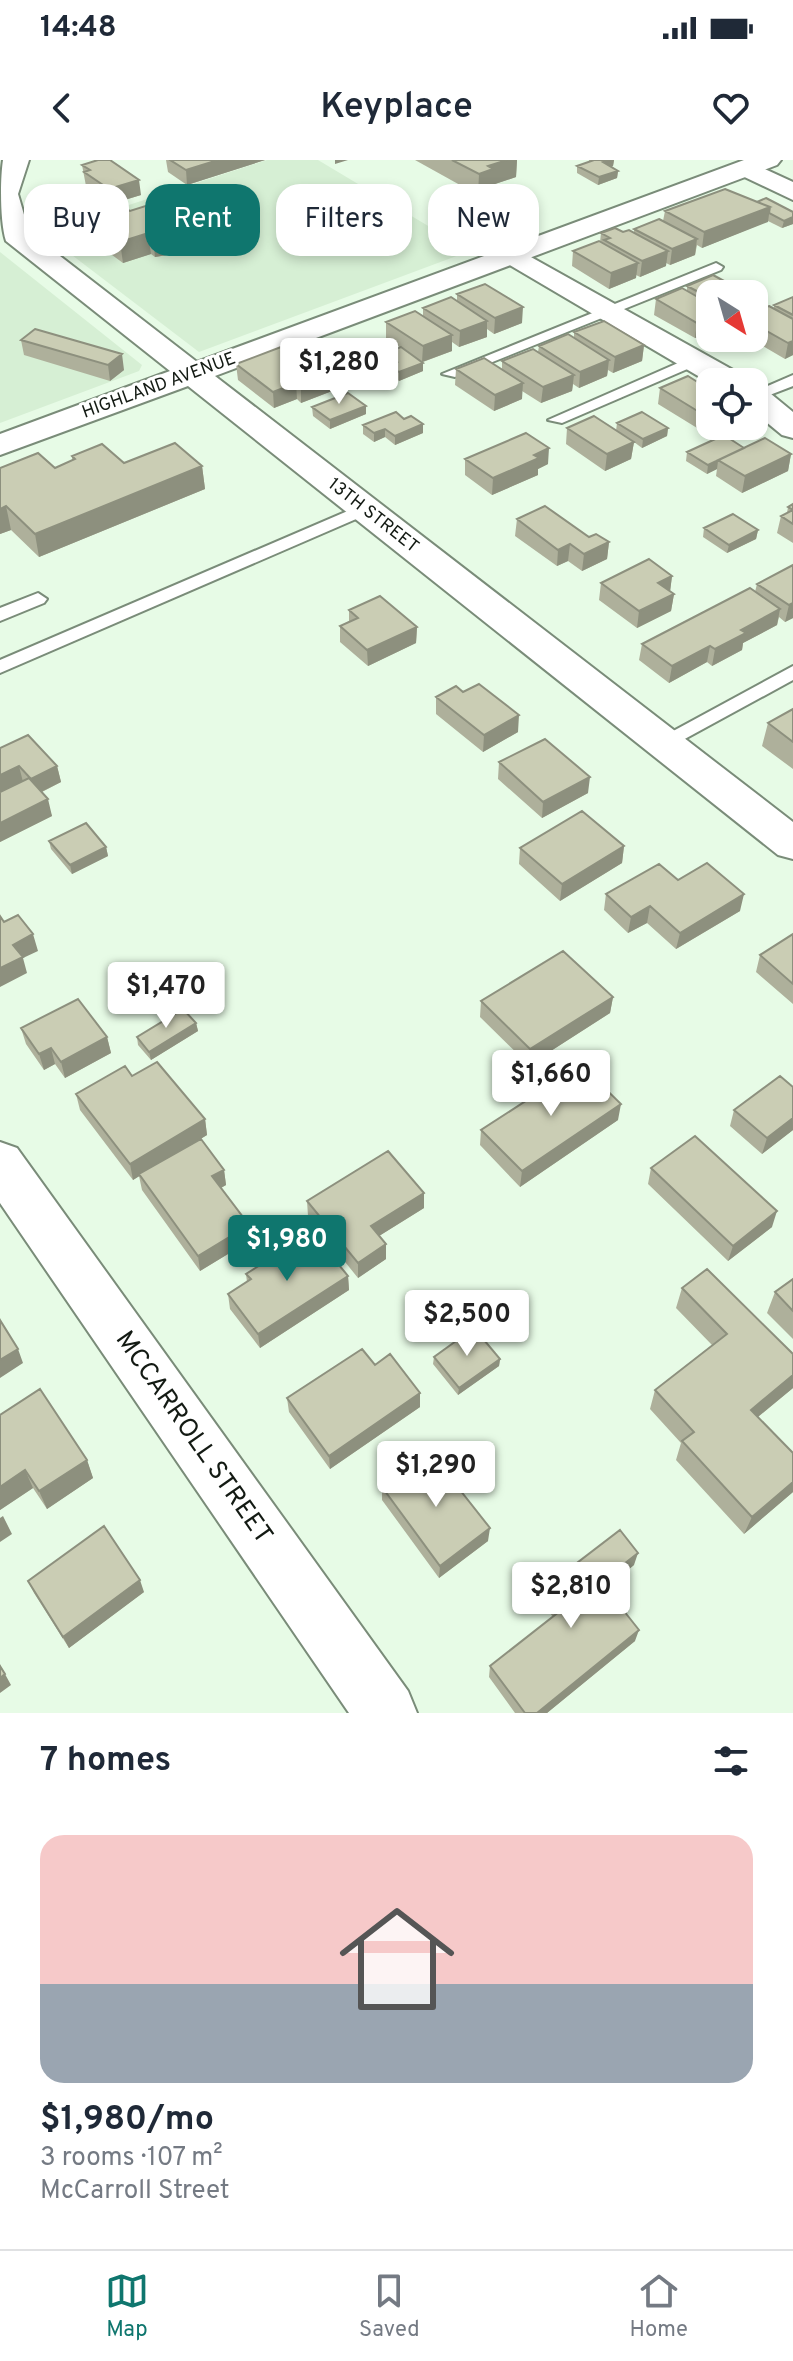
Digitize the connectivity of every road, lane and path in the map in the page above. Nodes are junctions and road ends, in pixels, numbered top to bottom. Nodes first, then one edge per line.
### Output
1 (16, 160) edge
2 (757, 164) edge
3 (793, 192) edge
4 (8, 236) edge
5 (539, 245) edge
6 (510, 256) edge
7 (515, 256) edge
8 (716, 267) dead end
9 (608, 310) junction
10 (694, 361) junction
11 (706, 368) edge
12 (192, 374) junction
13 (450, 374) dead end
14 (793, 380) edge
15 (768, 390) edge
16 (768, 407) edge
17 (556, 420) dead end
18 (793, 428) edge
19 (0, 445) edge
20 (364, 509) junction
21 (38, 599) dead end
22 (0, 615) edge
23 (0, 667) edge
24 (793, 672) edge
25 (663, 742) junction
26 (793, 844) edge
27 (0, 1163) edge
28 (386, 1713) edge

1 - 4 main road, 13TH STREET
2 - 3 main road
2 - 5 main road, HIGHLAND AVENUE
4 - 12 main road, 13TH STREET
6 - 12 main road, HIGHLAND AVENUE
7 - 9 main road
8 - 9 lane
9 - 10 main road
9 - 13 lane
10 - 11 main road
10 - 17 lane
12 - 19 main road, HIGHLAND AVENUE
12 - 20 main road, 13TH STREET
14 - 15 lane
16 - 18 main road
20 - 23 lane
20 - 25 main road, 13TH STREET
21 - 22 lane
24 - 25 lane
25 - 26 main road, 13TH STREET
27 - 28 main road, MCCARROLL STREET

